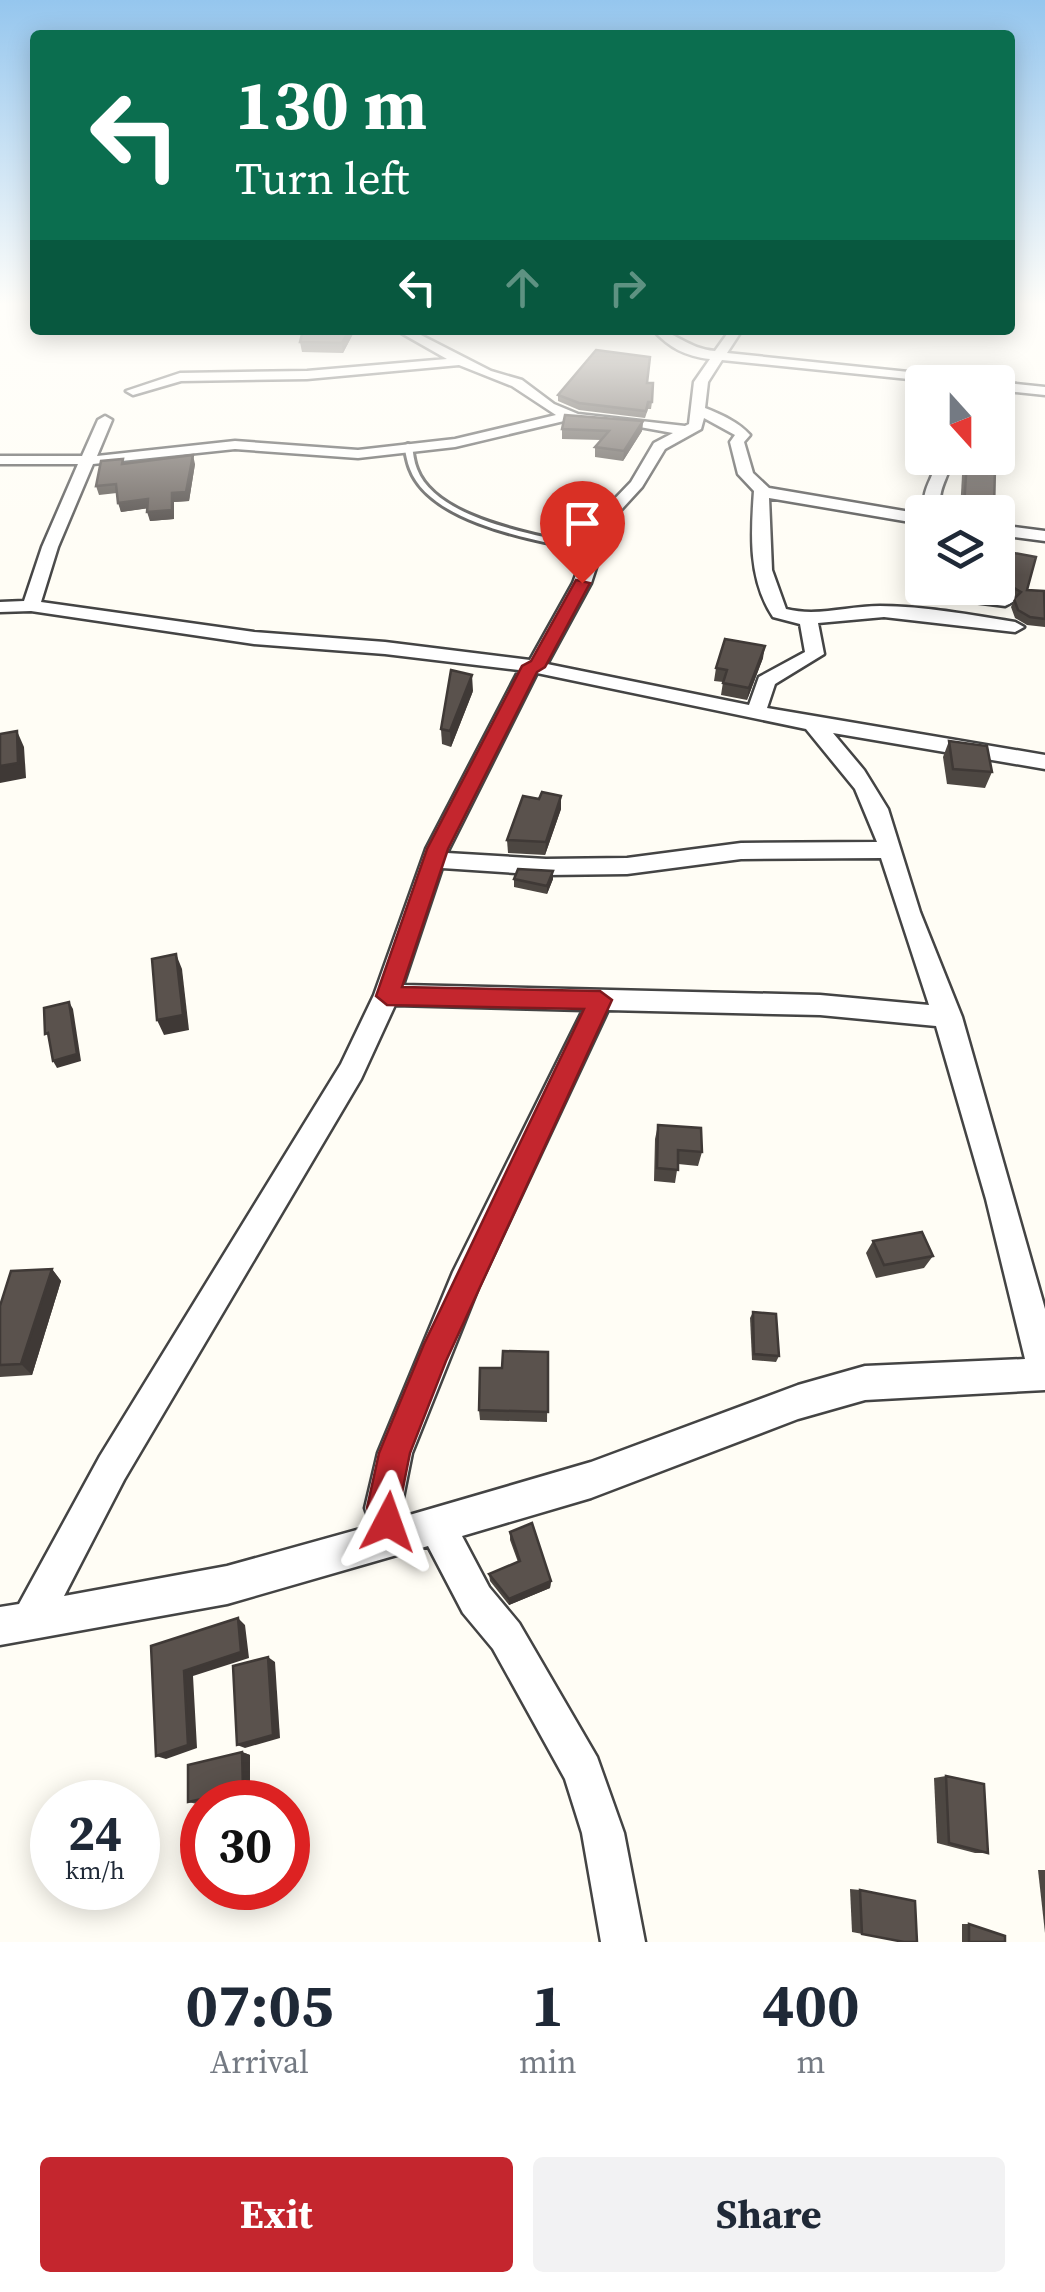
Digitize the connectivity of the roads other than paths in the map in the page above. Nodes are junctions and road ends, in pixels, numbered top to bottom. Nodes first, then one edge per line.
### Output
1 (531, 394) edge
2 (701, 394) edge
3 (700, 411) junction
4 (578, 417) junction
5 (105, 420) dead end
6 (689, 431) junction
7 (408, 446) junction
8 (0, 460) edge
9 (89, 460) junction
10 (762, 490) junction
11 (905, 516) edge
12 (1015, 532) edge
13 (1045, 536) edge
14 (593, 550) junction
15 (944, 605) edge
16 (0, 606) edge
17 (31, 606) junction
18 (948, 618) junction
19 (807, 620) junction
20 (1015, 627) dead end
21 (534, 667) junction
22 (756, 713) junction
23 (812, 724) junction
24 (1045, 762) edge
25 (889, 850) junction
26 (434, 860) junction
27 (387, 996) junction
28 (600, 1000) junction
29 (949, 1017) junction
30 (418, 1531) junction
31 (16, 1623) edge
32 (623, 1942) edge

1 - 4 street
2 - 3 street
3 - 6 street
3 - 10 street
4 - 6 street
4 - 7 street
5 - 9 street
6 - 14 street
7 - 9 street
7 - 14 lane
8 - 9 street
9 - 17 street
10 - 11 street
10 - 19 street
12 - 13 street
14 - 21 street
15 - 18 street
16 - 17 street
17 - 21 street
18 - 19 street
18 - 20 street
19 - 22 street
21 - 22 street
21 - 26 street
22 - 23 street
23 - 24 street
23 - 25 street
25 - 26 street
25 - 29 street
26 - 27 street
27 - 28 street
27 - 31 street
28 - 29 street
28 - 30 street
29 - 30 street
30 - 31 street
30 - 32 street

